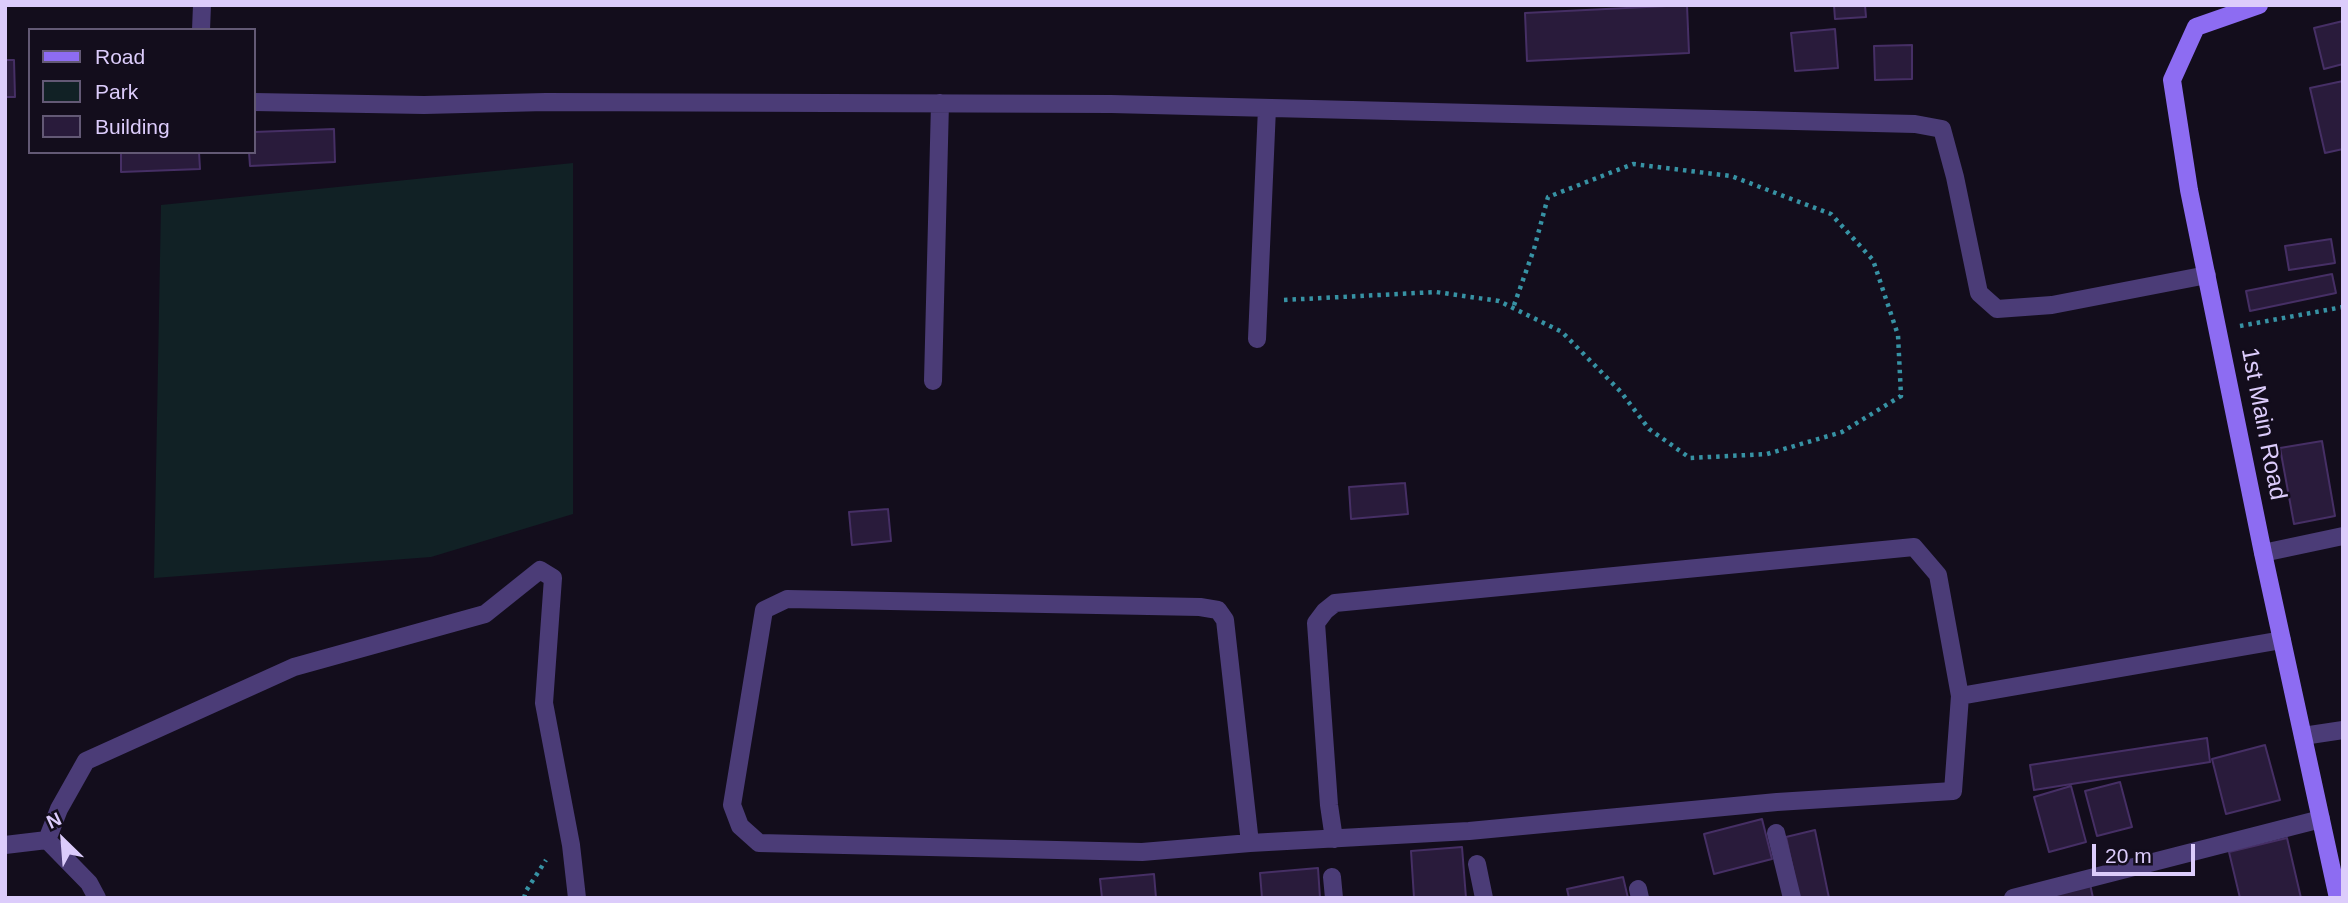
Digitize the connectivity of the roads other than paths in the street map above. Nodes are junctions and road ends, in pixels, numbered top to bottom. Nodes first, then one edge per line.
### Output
1 (202, 5) edge
2 (2259, 5) edge
3 (201, 28) edge
4 (256, 102) edge
5 (940, 103) junction
6 (1267, 108) junction
7 (2207, 275) junction
8 (1257, 339) dead end
9 (933, 381) dead end
10 (2343, 536) edge
11 (2263, 553) junction
12 (2282, 640) junction
13 (1960, 696) junction
14 (2343, 730) edge
15 (2303, 736) junction
16 (2321, 819) junction
17 (1776, 833) dead end
18 (1334, 839) junction
19 (47, 841) junction
20 (1250, 843) junction
21 (5, 845) edge
22 (1477, 864) dead end
23 (1332, 877) dead end
24 (97, 898) edge
25 (577, 898) edge
26 (1334, 898) edge
27 (1484, 898) edge
28 (1792, 898) edge
29 (2013, 898) edge
30 (2338, 898) edge

1 - 3 street
2 - 7 street, 1st Main Road
4 - 5 street
5 - 6 street
5 - 9 street
6 - 7 street
6 - 8 street
7 - 11 street, 1st Main Road
10 - 11 street
11 - 12 street, 1st Main Road
12 - 13 street
12 - 15 street, 1st Main Road
13 - 18 street
13 - 18 street
14 - 15 street
15 - 16 street, 1st Main Road
16 - 29 street
16 - 30 street, 1st Main Road
17 - 28 street
18 - 20 street
19 - 21 street
19 - 24 street
19 - 25 street
20 - 20 street
22 - 27 street
23 - 26 street

